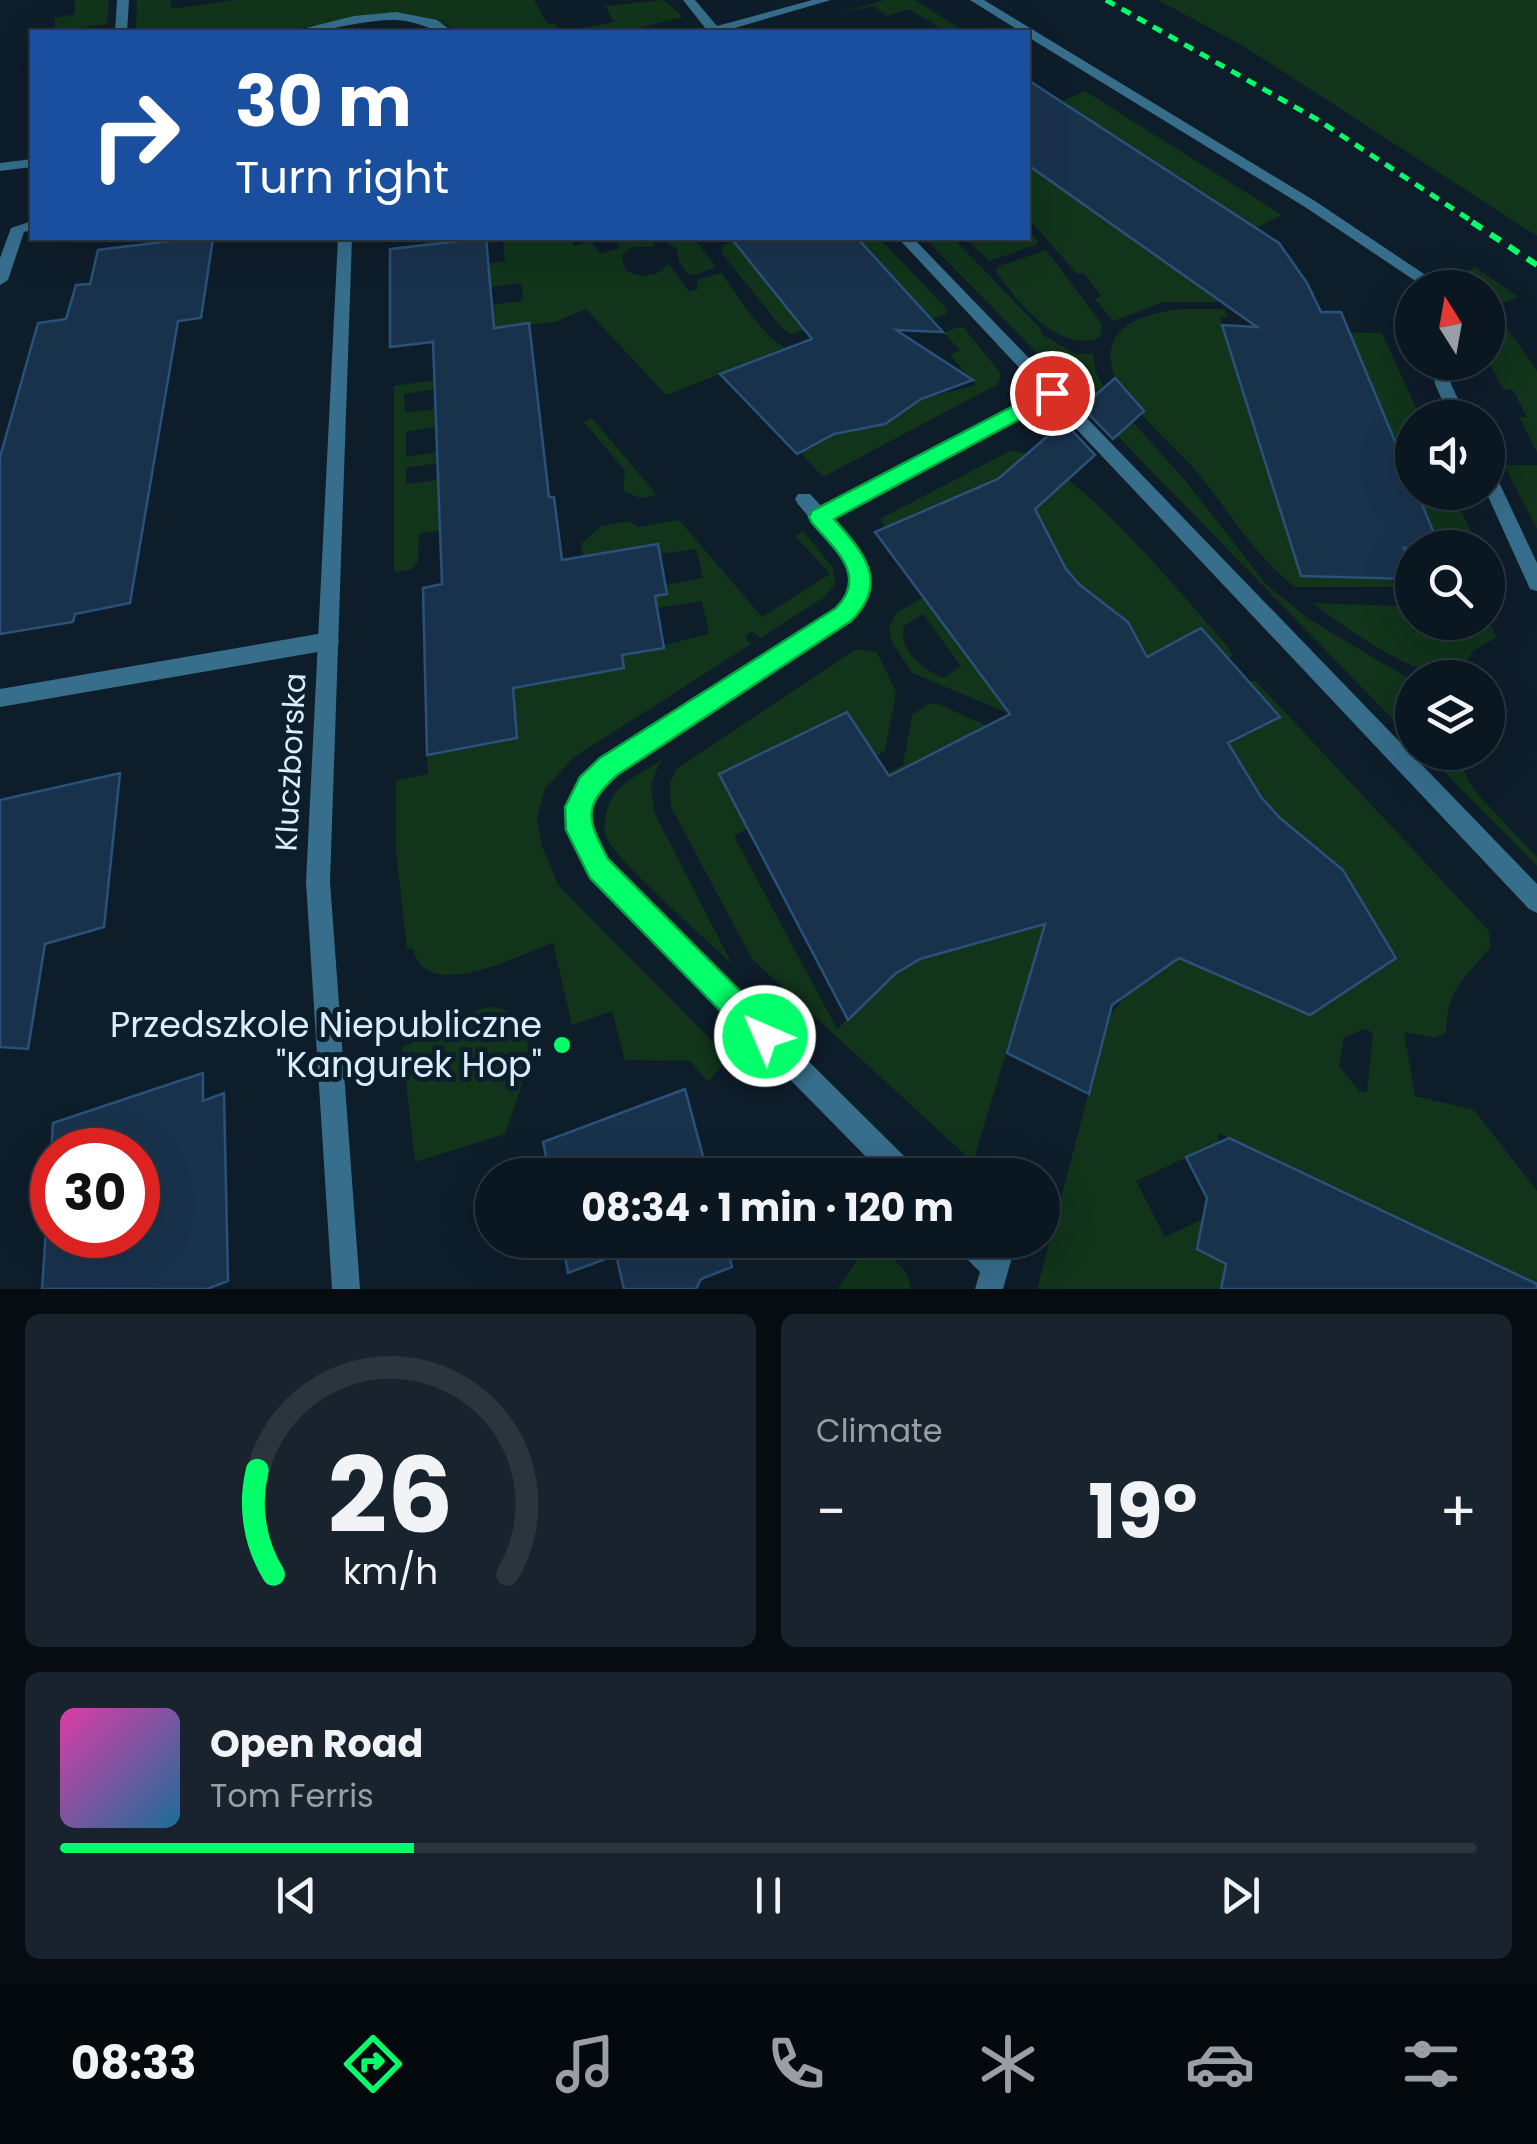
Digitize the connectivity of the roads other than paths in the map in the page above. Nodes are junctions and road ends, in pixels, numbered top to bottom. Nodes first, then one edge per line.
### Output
1 (123, 0) edge
2 (689, 0) edge
3 (825, 0) edge
4 (976, 0) edge
5 (121, 30) edge
6 (307, 30) edge
7 (445, 30) edge
8 (712, 30) edge
9 (720, 30) edge
10 (1025, 30) edge
11 (1030, 33) edge
12 (30, 163) edge
13 (0, 167) edge
14 (30, 226) edge
15 (345, 240) edge
16 (907, 240) edge
17 (1411, 270) edge
18 (0, 280) edge
19 (1052, 393) junction
20 (804, 500) dead end
21 (1503, 510) edge
22 (820, 517) junction
23 (1537, 583) edge
24 (329, 641) junction
25 (0, 698) edge
26 (1537, 902) edge
27 (886, 1158) edge
28 (346, 1289) edge

1 - 5 street
2 - 8 street
3 - 9 street
4 - 10 street
6 - 7 street
11 - 17 street
12 - 13 street
14 - 18 street
15 - 24 street, Kluczborska
16 - 19 street
19 - 22 street
19 - 26 street
20 - 22 street
21 - 23 street
22 - 27 street
24 - 25 street
24 - 28 street, Kluczborska

